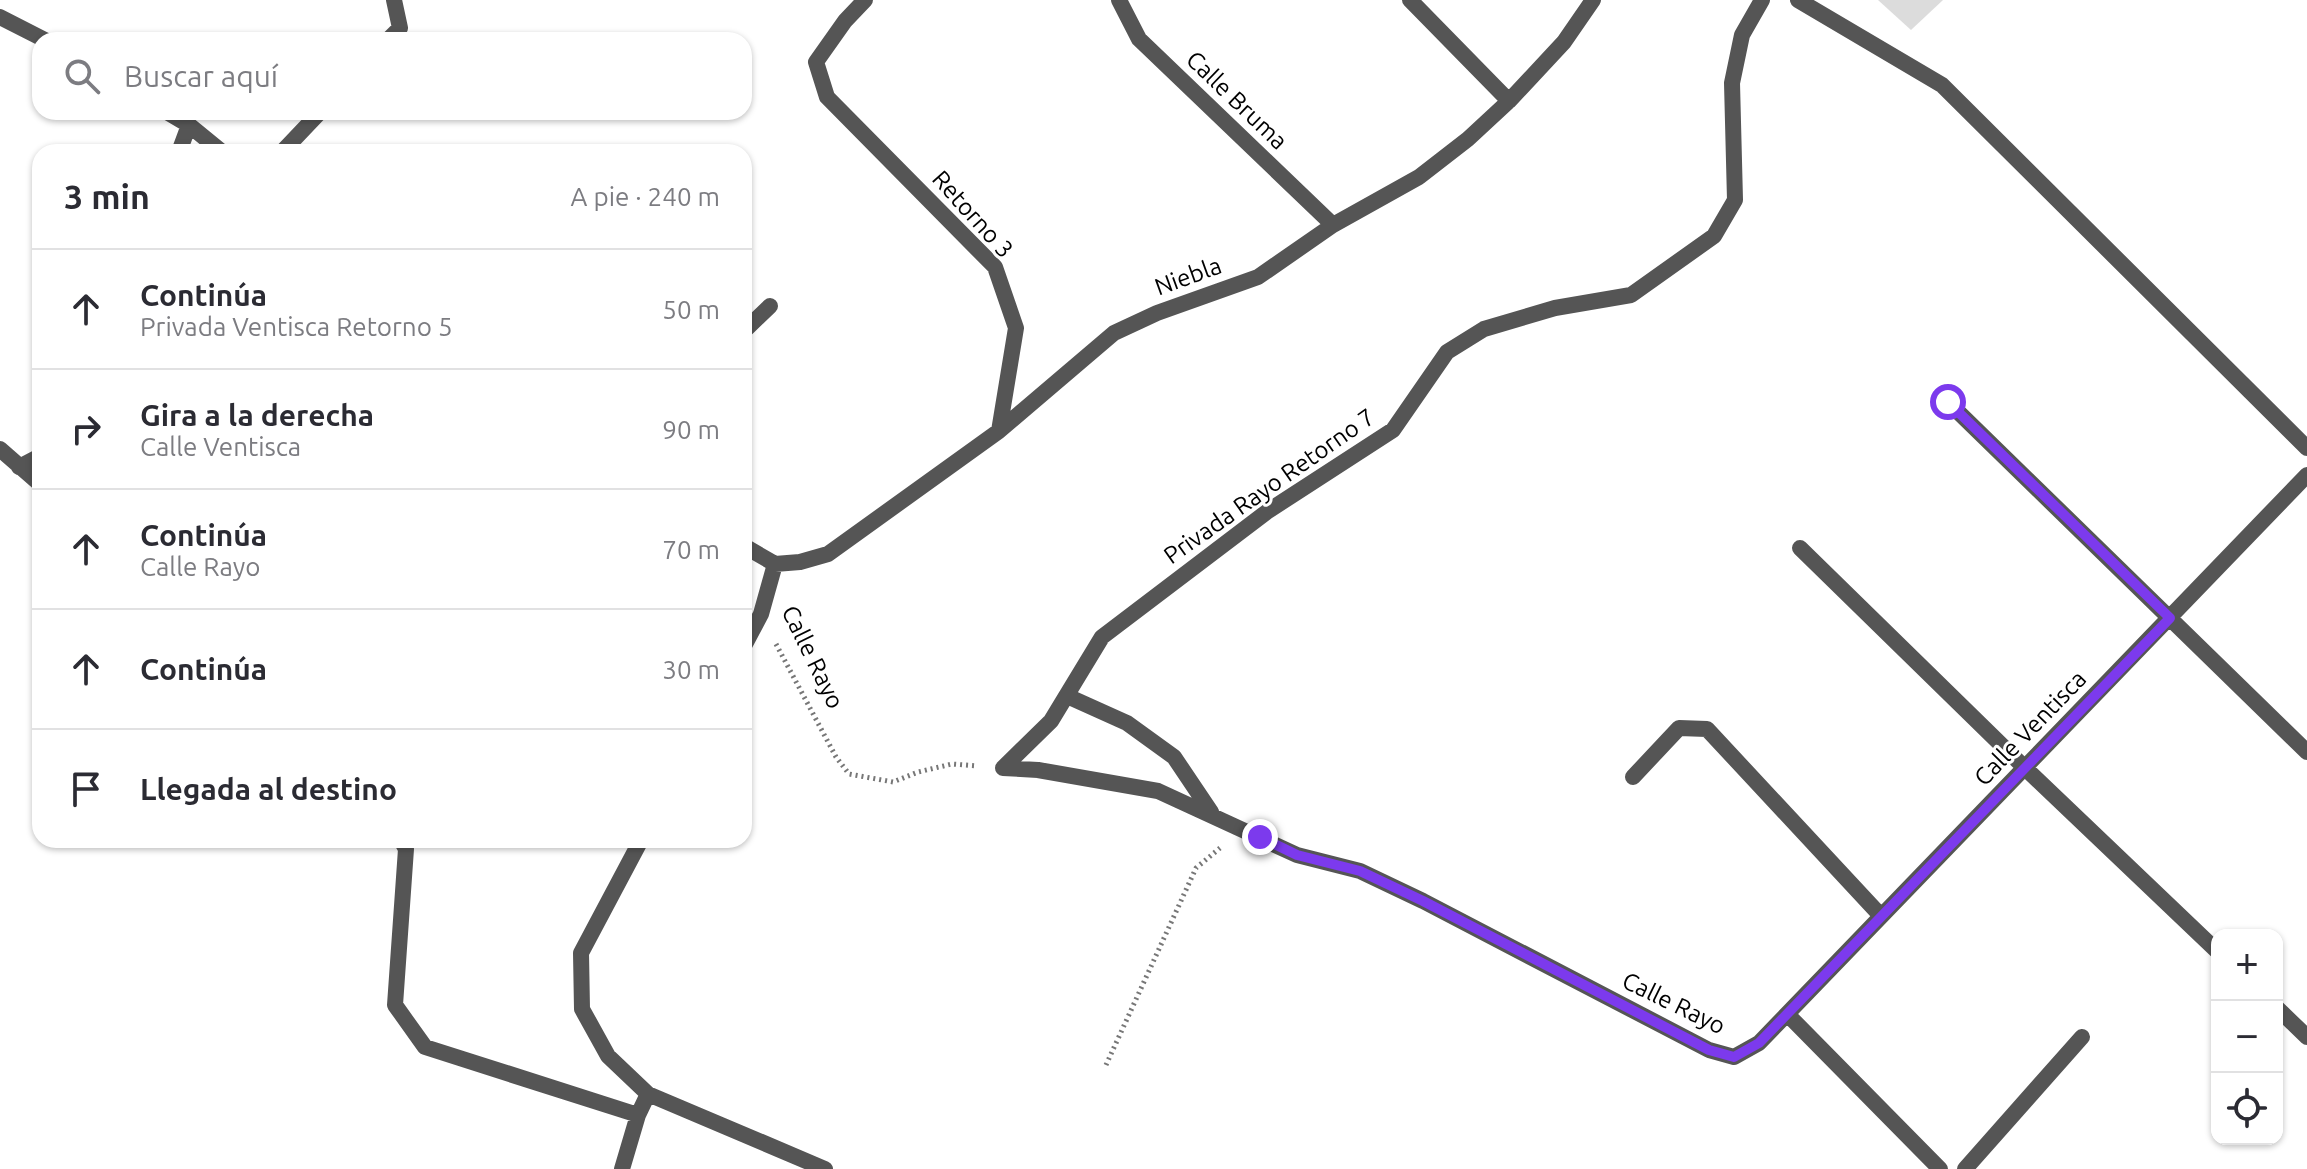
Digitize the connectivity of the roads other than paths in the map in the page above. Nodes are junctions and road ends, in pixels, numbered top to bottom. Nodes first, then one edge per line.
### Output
1 (394, 0) edge
2 (865, 0) edge
3 (1119, 0) edge
4 (1410, 0) edge
5 (1593, 0) edge
6 (1762, 0) edge
7 (1798, 0) edge
8 (0, 17) edge
9 (396, 32) edge
10 (32, 33) edge
11 (1509, 101) junction
12 (181, 120) edge
13 (312, 120) edge
14 (189, 125) junction
15 (182, 144) edge
16 (212, 144) edge
17 (290, 144) edge
18 (1333, 225) junction
19 (770, 306) dead end
20 (752, 323) edge
21 (1948, 402) dead end
22 (999, 431) junction
23 (2307, 448) edge
24 (0, 449) edge
25 (32, 460) edge
26 (19, 467) junction
27 (2307, 475) edge
28 (32, 478) edge
29 (1800, 548) dead end
30 (752, 551) edge
31 (775, 564) junction
32 (2170, 618) junction
33 (752, 631) edge
34 (1067, 696) junction
35 (2307, 752) edge
36 (2025, 768) junction
37 (1633, 777) dead end
38 (1212, 814) junction
39 (405, 848) edge
40 (637, 848) edge
41 (1881, 916) junction
42 (2211, 945) edge
43 (1787, 1014) junction
44 (2283, 1014) edge
45 (2082, 1037) dead end
46 (2307, 1037) edge
47 (648, 1094) junction
48 (638, 1115) junction
49 (622, 1169) edge
50 (825, 1169) edge
51 (1940, 1169) edge
52 (1965, 1169) edge

1 - 9 street
2 - 22 street, Retorno 3
3 - 18 street, Calle Bruma
4 - 11 street
5 - 11 street, Niebla
6 - 34 street, Privada Rayo Retorno 7
7 - 23 street
8 - 10 street
11 - 18 street, Niebla
12 - 14 street
13 - 17 street
14 - 15 street
14 - 16 street
18 - 22 street, Niebla
19 - 20 street
21 - 32 street
22 - 31 street, Niebla
24 - 26 street
25 - 26 street
26 - 28 street
27 - 32 street, Calle Ventisca
29 - 36 street
30 - 31 street
31 - 33 street, Calle Rayo
32 - 35 street
32 - 36 street, Calle Ventisca
34 - 38 street
34 - 38 street, Privada Rayo Retorno 7
36 - 41 street, Calle Ventisca
36 - 42 street
37 - 41 street
38 - 43 street, Calle Rayo
39 - 48 street
40 - 47 street
41 - 43 street, Calle Ventisca
43 - 51 street
44 - 46 street
45 - 52 street
47 - 48 street
47 - 50 street
48 - 49 street

